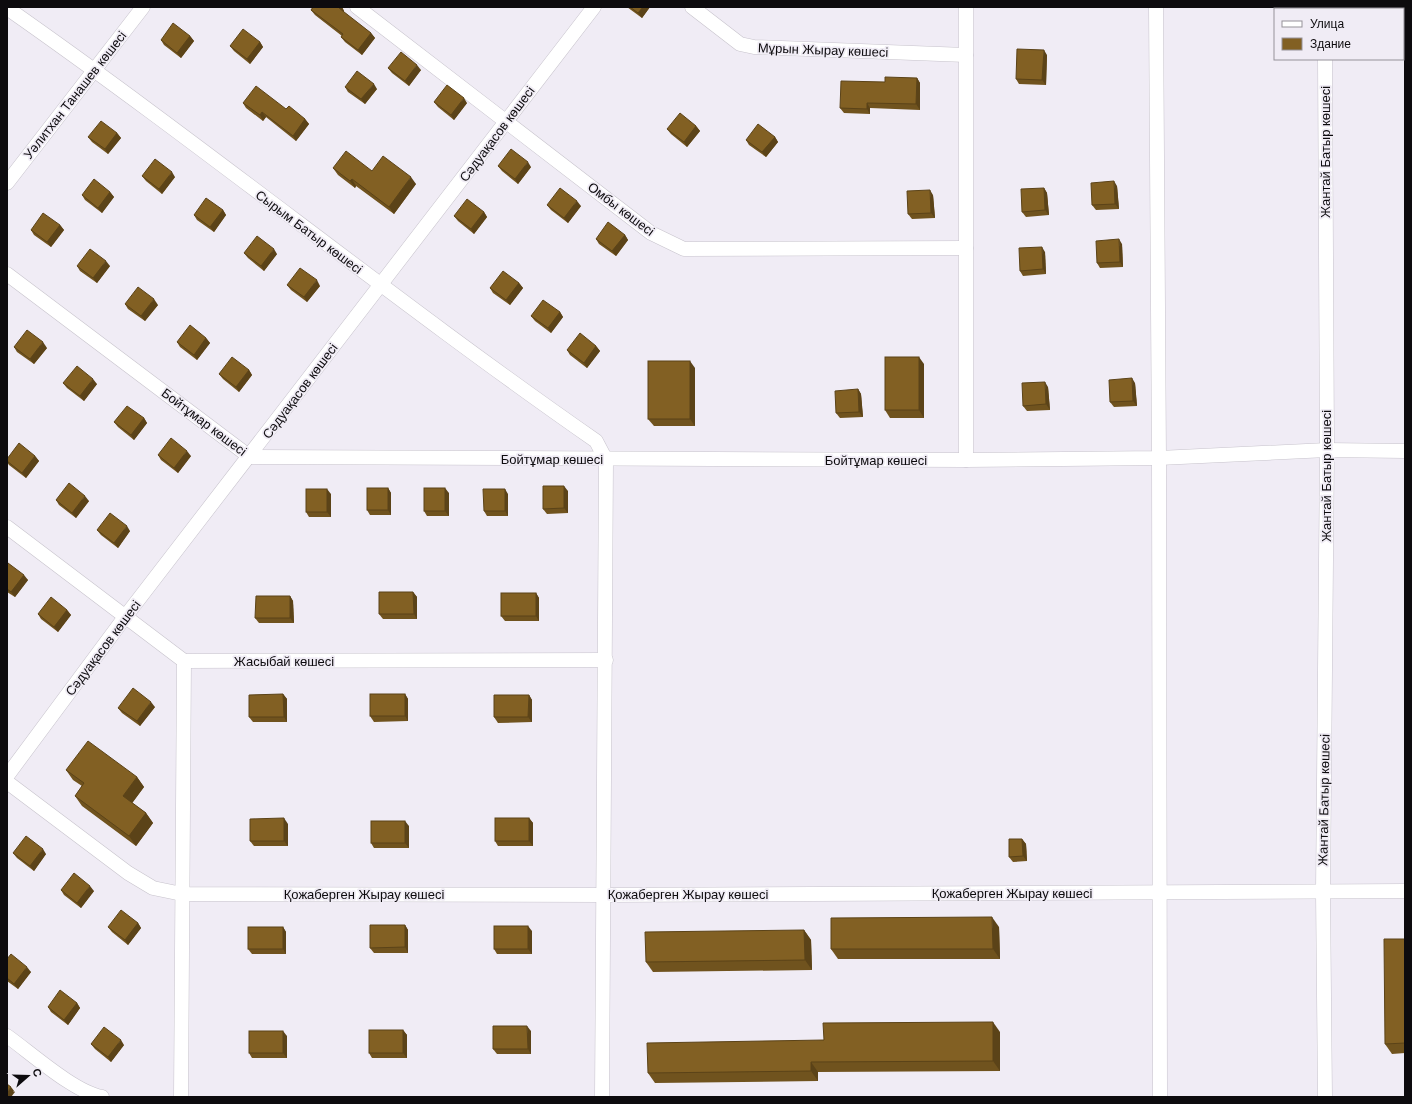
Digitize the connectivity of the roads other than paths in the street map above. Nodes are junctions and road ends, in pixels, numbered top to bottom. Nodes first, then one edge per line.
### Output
1 (143, 7) edge
2 (357, 7) edge
3 (594, 7) edge
4 (692, 7) edge
5 (966, 7) edge
6 (1156, 7) edge
7 (7, 8) edge
8 (966, 55) junction
9 (1325, 60) edge
10 (95, 69) junction
11 (506, 122) junction
12 (7, 183) edge
13 (966, 248) junction
14 (7, 274) edge
15 (381, 286) junction
16 (1327, 450) junction
17 (1405, 451) edge
18 (250, 457) junction
19 (1159, 458) junction
20 (606, 460) junction
21 (966, 460) junction
22 (7, 527) edge
23 (126, 617) junction
24 (606, 660) junction
25 (184, 661) junction
26 (7, 776) edge
27 (7, 782) edge
28 (1405, 891) edge
29 (1323, 892) junction
30 (1159, 893) junction
31 (182, 894) junction
32 (604, 895) junction
33 (7, 1036) edge
34 (102, 1097) edge
35 (181, 1097) edge
36 (602, 1097) edge
37 (1160, 1097) edge
38 (1325, 1097) edge

1 - 10 street, Уәлитхан Танашев көшесі
2 - 11 street, Омбы көшесі
3 - 11 street, Сәдуақасов көшесі
4 - 8 street, Мұрын Жырау көшесі
5 - 8 street
6 - 19 street
7 - 10 street, Сырым Батыр көшесі
8 - 13 street
9 - 16 street, Жантай Батыр көшесі
10 - 12 street, Уәлитхан Танашев көшесі
10 - 15 street, Сырым Батыр көшесі
11 - 13 street, Омбы көшесі
11 - 15 street, Сәдуақасов көшесі
13 - 21 street
14 - 18 street, Бойтұмар көшесі
15 - 18 street, Сәдуақасов көшесі
15 - 20 street, Сырым Батыр көшесі
16 - 17 street, Бойтұмар көшесі
16 - 19 street, Бойтұмар көшесі
16 - 29 street, Жантай Батыр көшесі
18 - 20 street, Бойтұмар көшесі
18 - 23 street, Сәдуақасов көшесі
19 - 21 street, Бойтұмар көшесі
19 - 30 street
20 - 21 street, Бойтұмар көшесі
20 - 24 street
22 - 23 street
23 - 25 street
23 - 26 street, Сәдуақасов көшесі
24 - 25 street, Жасыбай көшесі
24 - 32 street
25 - 31 street
27 - 31 street, Қожаберген Жырау көшесі
28 - 29 street, Қожаберген Жырау көшесі
29 - 30 street, Қожаберген Жырау көшесі
29 - 38 street, Жантай Батыр көшесі
30 - 32 street, Қожаберген Жырау көшесі
30 - 37 street
31 - 32 street, Қожаберген Жырау көшесі
31 - 35 street
32 - 36 street
33 - 34 street

